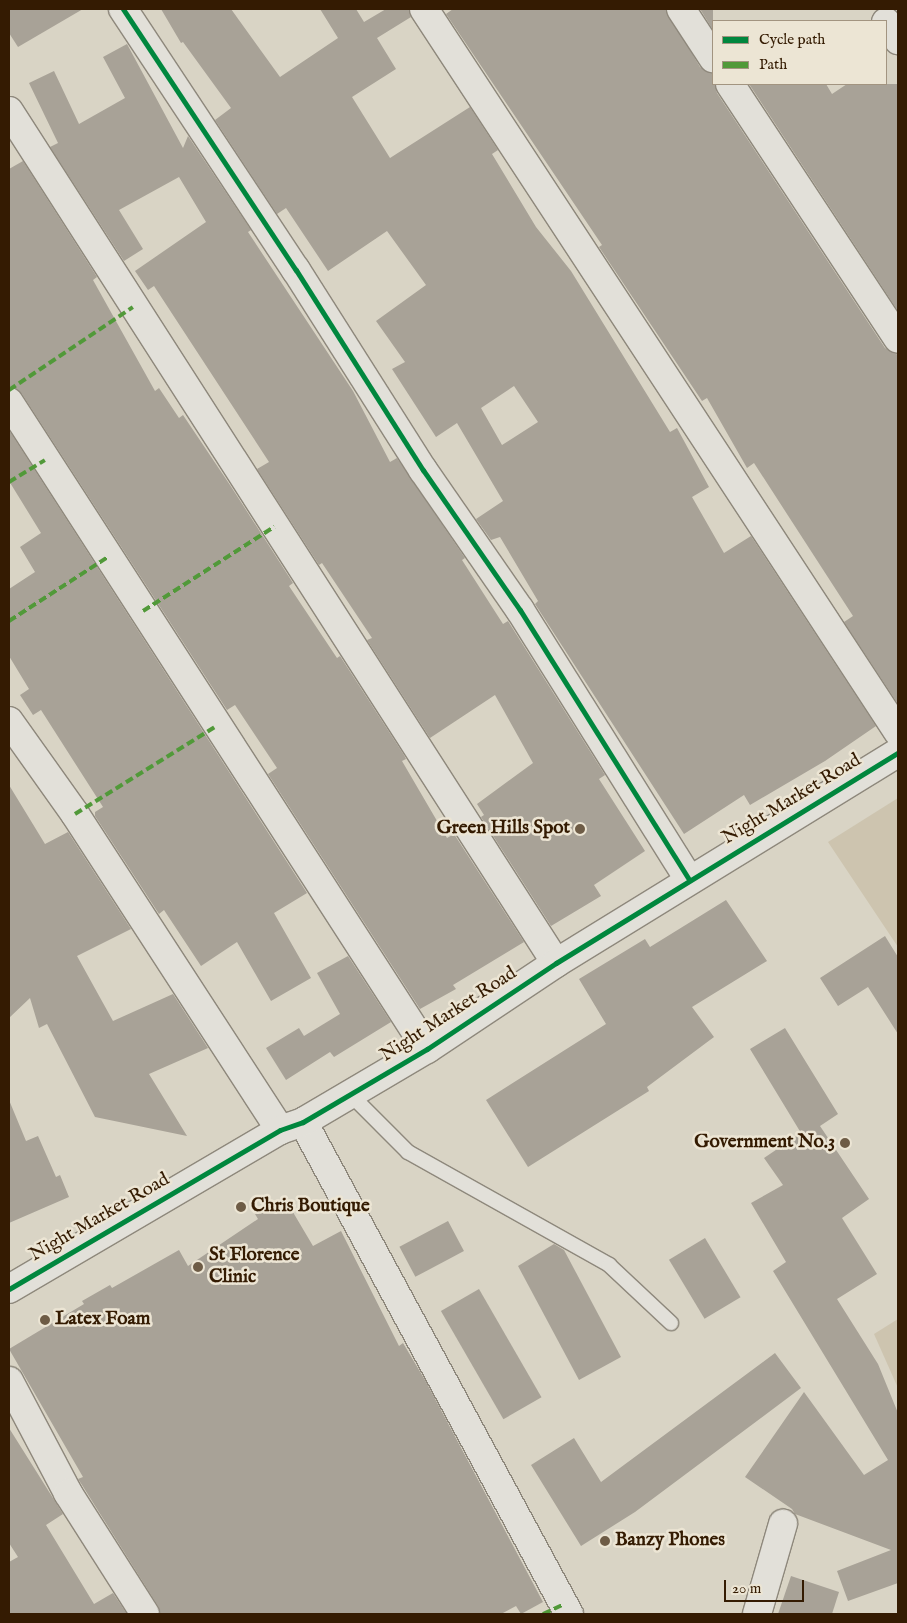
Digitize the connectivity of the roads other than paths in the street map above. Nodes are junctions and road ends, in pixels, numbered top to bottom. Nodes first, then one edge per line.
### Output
1 (123, 9) edge
2 (424, 9) edge
3 (681, 9) edge
4 (876, 9) edge
5 (884, 20) edge
6 (887, 25) edge
7 (898, 40) edge
8 (712, 56) edge
9 (731, 85) edge
10 (9, 111) edge
11 (898, 339) edge
12 (9, 402) edge
13 (9, 723) edge
14 (898, 732) edge
15 (898, 753) edge
16 (689, 879) junction
17 (556, 963) junction
18 (428, 1049) junction
19 (350, 1094) junction
20 (291, 1126) junction
21 (9, 1289) edge
22 (671, 1323) dead end
23 (9, 1381) edge
24 (784, 1524) dead end
25 (146, 1614) edge
26 (569, 1614) edge
27 (757, 1614) edge

1 - 16 street
2 - 14 street
3 - 8 street
4 - 5 street
6 - 7 street
9 - 11 street
10 - 17 street
12 - 18 street
13 - 20 street
15 - 16 street, Night Market Road
16 - 17 street, Night Market Road
17 - 18 street, Night Market Road
18 - 19 street, Night Market Road
19 - 20 street, Night Market Road
19 - 22 lane
20 - 21 street, Night Market Road
20 - 26 street
23 - 25 street
24 - 27 street

